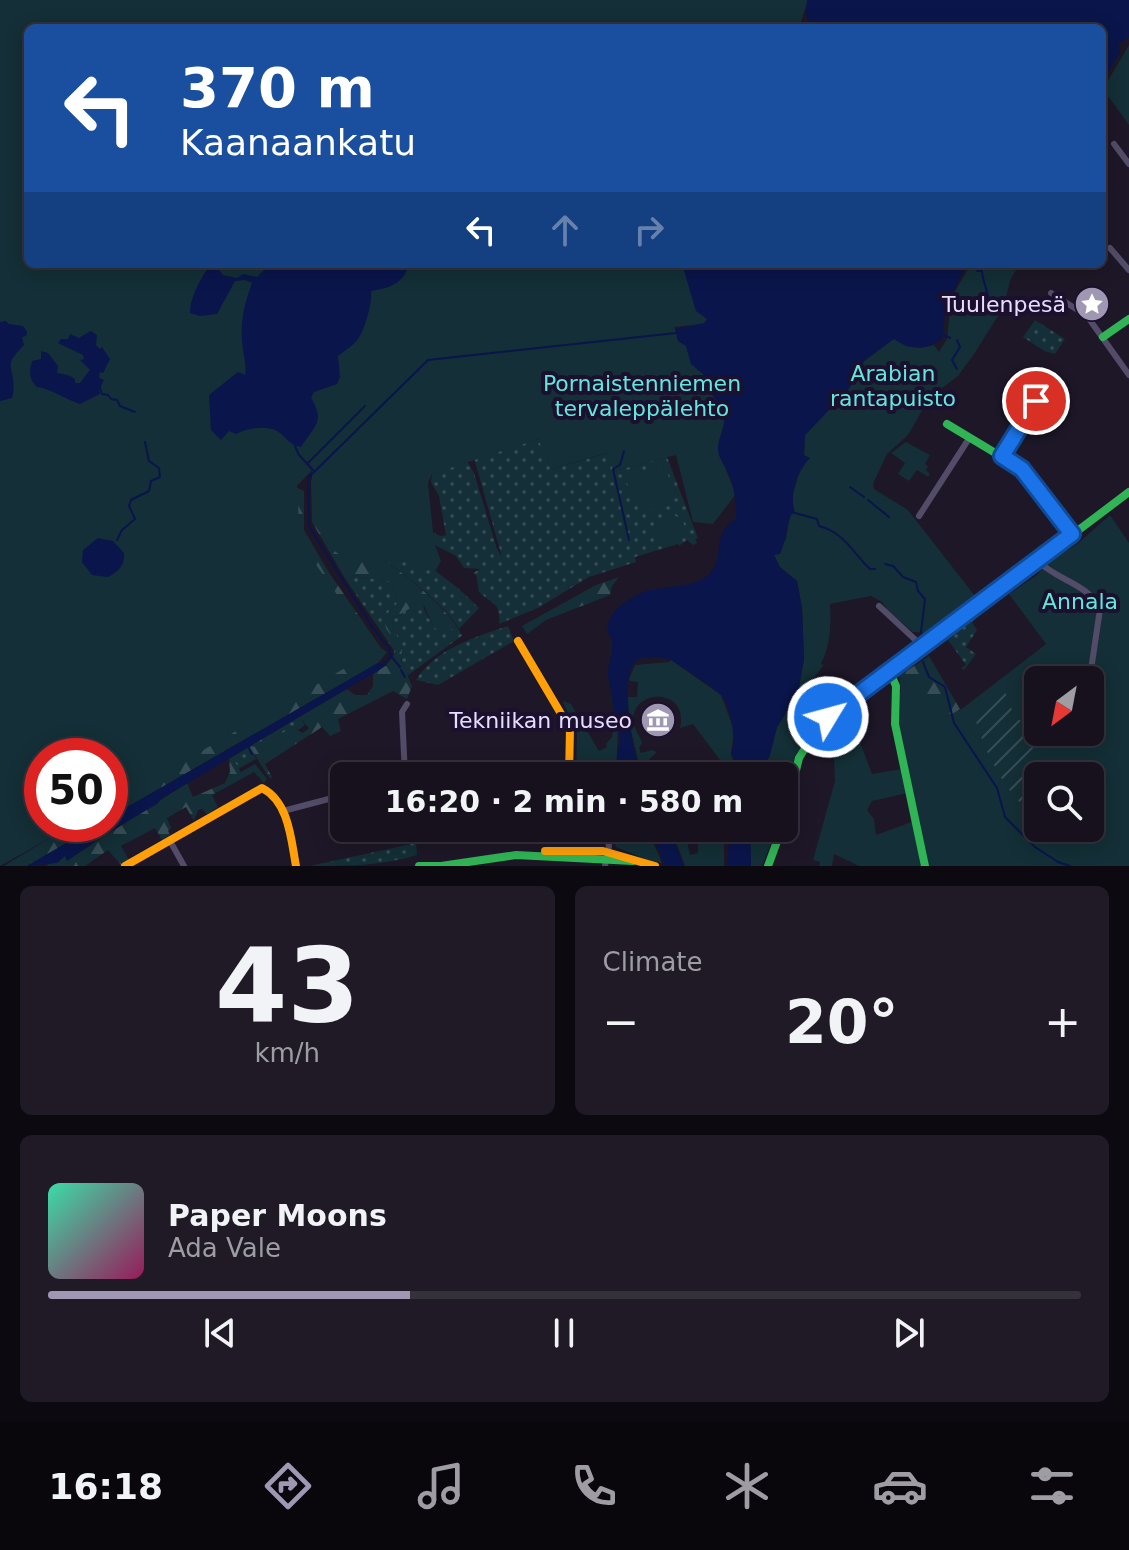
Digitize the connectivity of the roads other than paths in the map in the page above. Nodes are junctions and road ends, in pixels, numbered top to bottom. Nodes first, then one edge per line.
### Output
1 (1114, 144) dead end
2 (1129, 164) edge
3 (1110, 248) dead end
4 (1129, 270) edge
5 (1051, 293) dead end
6 (1129, 319) edge
7 (1103, 337) junction
8 (1129, 375) edge
9 (1044, 388) dead end
10 (947, 424) dead end
11 (970, 437) junction
12 (1002, 456) junction
13 (1129, 492) edge
14 (919, 516) dead end
15 (1072, 534) junction
16 (1037, 560) junction
17 (879, 606) dead end
18 (518, 641) dead end
19 (922, 646) junction
20 (1092, 666) edge
21 (890, 672) junction
22 (407, 704) dead end
23 (404, 762) edge
24 (569, 762) edge
25 (797, 762) edge
26 (330, 799) edge
27 (283, 811) junction
28 (170, 841) junction
29 (777, 842) edge
30 (605, 857) edge
31 (125, 866) edge
32 (184, 866) edge
33 (296, 866) edge
34 (419, 866) edge
35 (441, 866) edge
36 (655, 866) edge
37 (768, 866) edge
38 (925, 866) edge

1 - 2 street
3 - 4 street
5 - 7 street
6 - 7 street
7 - 8 street
9 - 12 street
10 - 11 street
11 - 12 street
11 - 14 street
12 - 15 street
13 - 15 street
15 - 16 street
16 - 19 street
16 - 20 street
17 - 19 street
18 - 24 street
19 - 21 street
21 - 25 street
21 - 38 street
22 - 23 street
26 - 27 street
27 - 28 street
27 - 33 street
28 - 31 street
28 - 32 street
29 - 37 street
30 - 35 street
30 - 36 street
34 - 35 street

